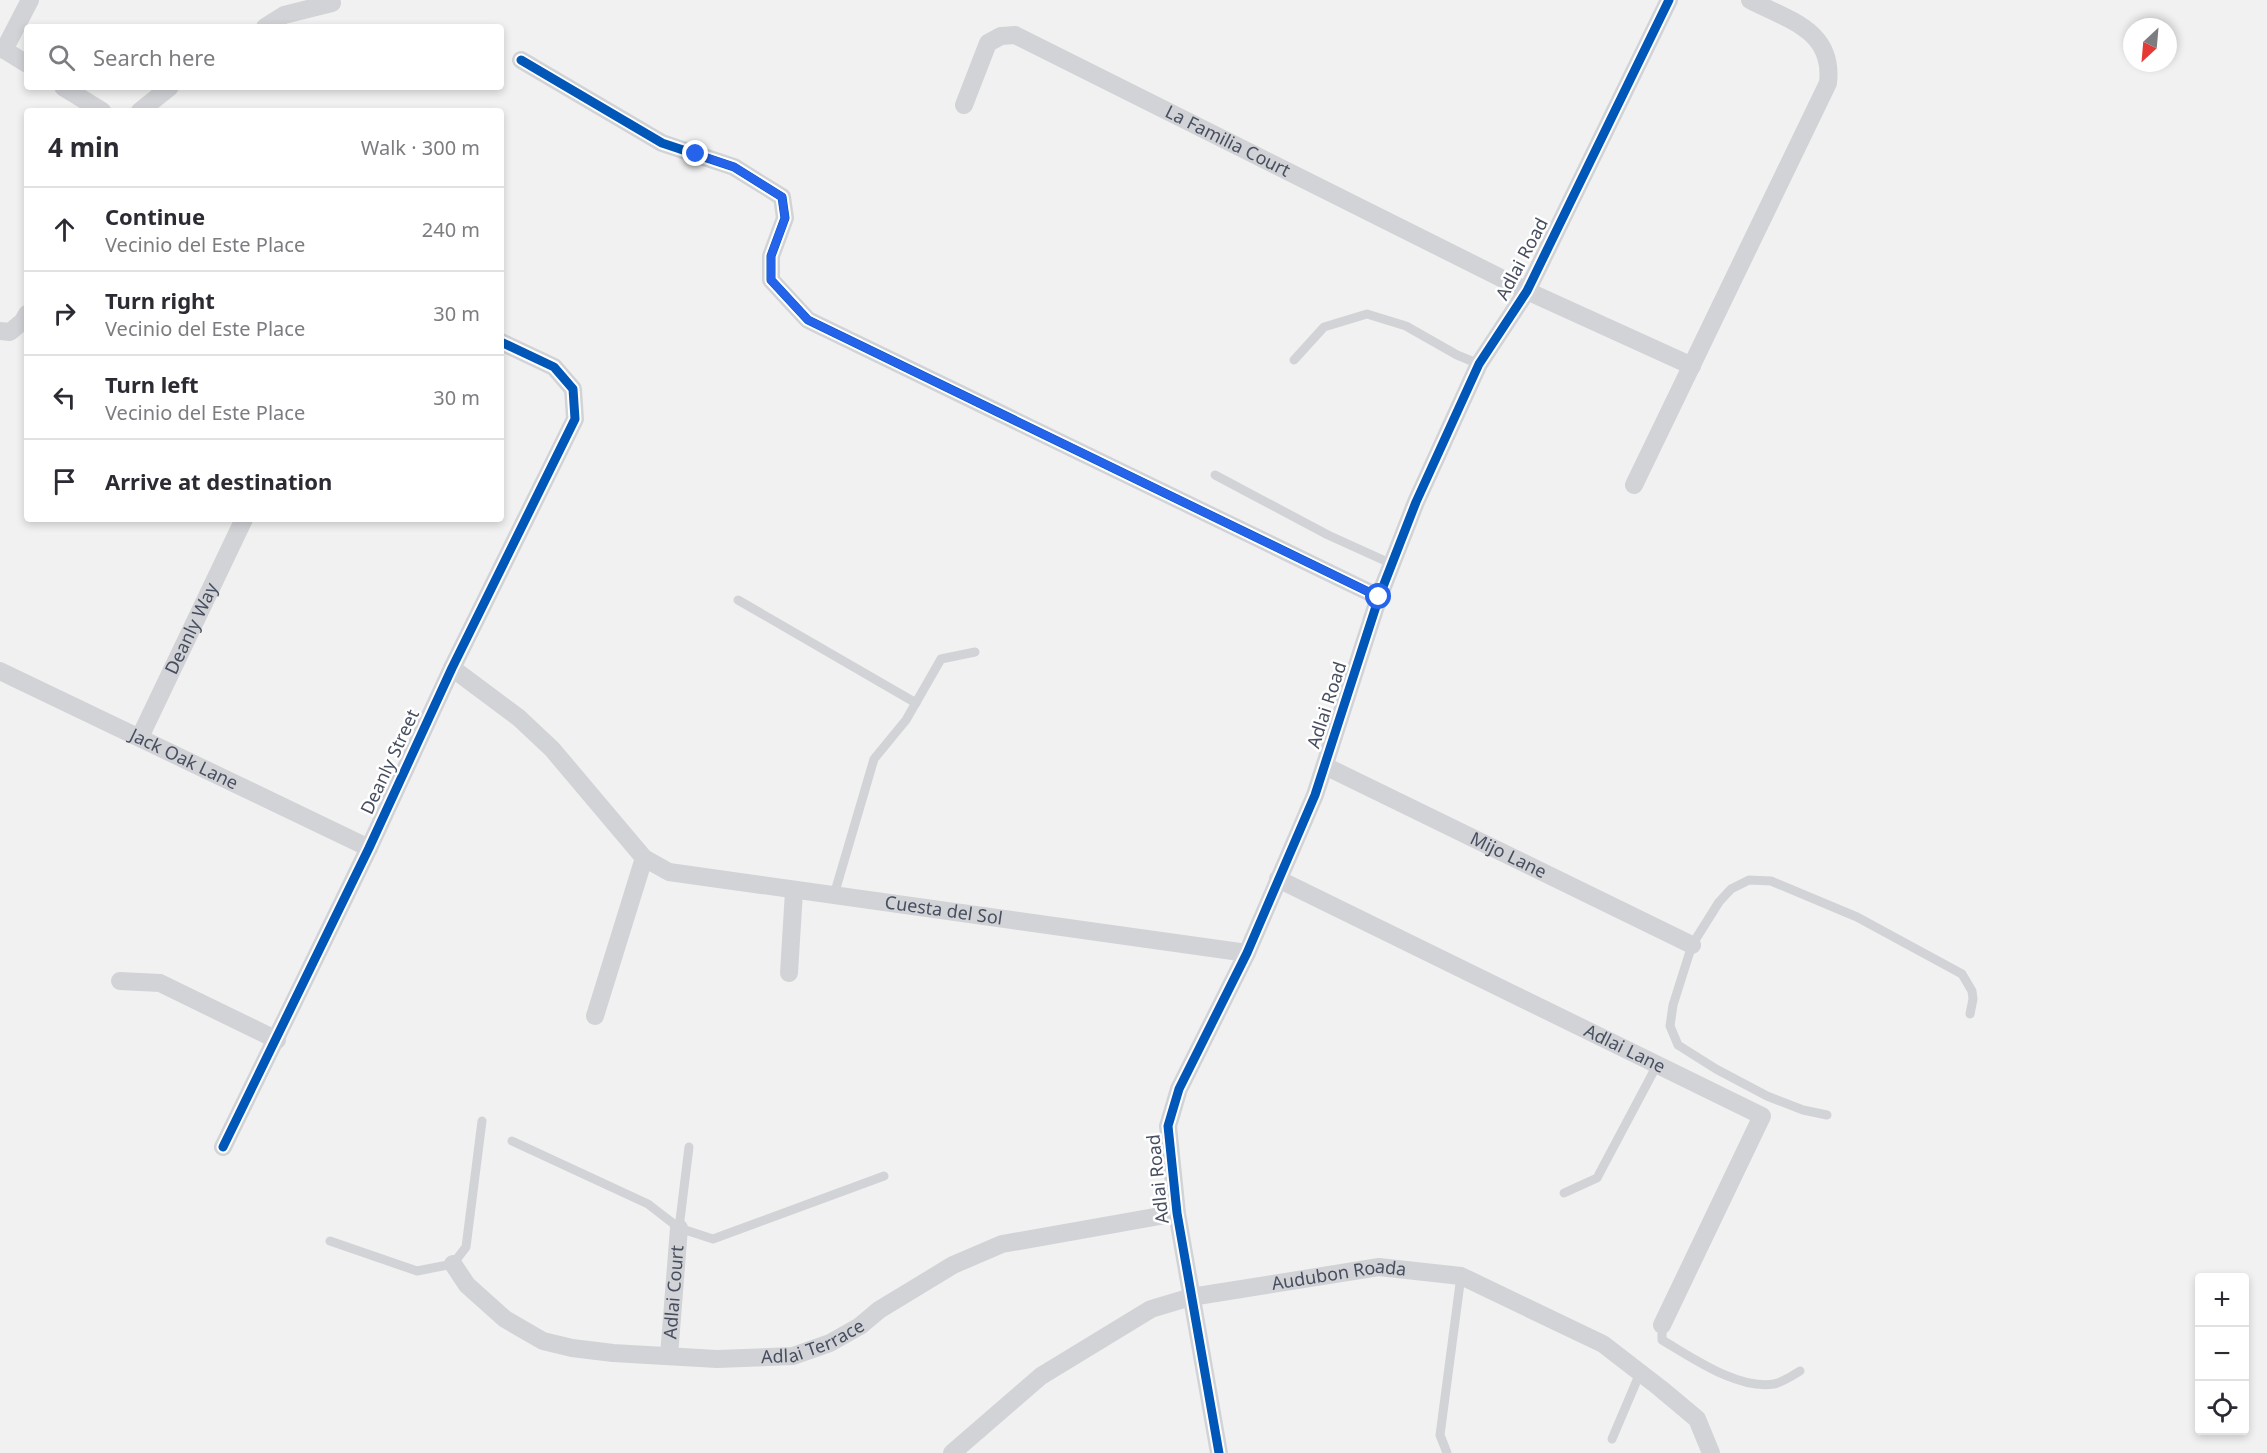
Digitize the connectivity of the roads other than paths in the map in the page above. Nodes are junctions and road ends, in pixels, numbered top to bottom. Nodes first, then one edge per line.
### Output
1 (30, 0) edge
2 (1669, 0) edge
3 (1750, 0) edge
4 (332, 3) dead end
5 (270, 24) edge
6 (2, 49) edge
7 (520, 60) dead end
8 (24, 62) edge
9 (68, 90) edge
10 (167, 90) edge
11 (964, 105) dead end
12 (97, 108) edge
13 (144, 108) edge
14 (1527, 291) junction
15 (24, 319) edge
16 (5, 331) edge
17 (504, 343) edge
18 (1294, 360) dead end
19 (1479, 364) junction
20 (1692, 366) junction
21 (1215, 475) dead end
22 (1634, 485) dead end
23 (243, 522) edge
24 (1392, 564) junction
25 (1379, 597) junction
26 (738, 600) dead end
27 (975, 652) dead end
28 (452, 668) junction
29 (0, 670) edge
30 (916, 703) junction
31 (140, 737) junction
32 (1325, 766) junction
33 (369, 848) junction
34 (644, 858) junction
35 (1278, 879) junction
36 (794, 891) junction
37 (834, 895) junction
38 (1692, 945) junction
39 (1247, 953) junction
40 (789, 973) dead end
41 (120, 981) dead end
42 (1970, 1014) dead end
43 (595, 1016) dead end
44 (277, 1040) junction
45 (1657, 1065) junction
46 (1827, 1115) dead end
47 (482, 1121) dead end
48 (512, 1141) dead end
49 (223, 1147) dead end
50 (689, 1147) dead end
51 (884, 1176) dead end
52 (1564, 1193) dead end
53 (1177, 1213) junction
54 (679, 1228) junction
55 (330, 1241) dead end
56 (453, 1264) junction
57 (1461, 1276) junction
58 (1191, 1297) junction
59 (1662, 1324) joint
60 (669, 1356) junction
61 (1800, 1371) dead end
62 (1640, 1373) junction
63 (1612, 1439) dead end
64 (952, 1453) edge
65 (1219, 1453) edge
66 (1447, 1453) edge
67 (1711, 1453) edge

1 - 6 street
2 - 14 street, Adlai Road
3 - 20 street
4 - 5 street
6 - 8 street
7 - 25 street
9 - 12 street
10 - 13 street
11 - 14 street, La Familia Court
14 - 19 street, Adlai Road
14 - 20 street
15 - 16 street
17 - 28 street, Deanly Street
18 - 19 lane
19 - 24 street, Adlai Road
20 - 22 street
21 - 24 lane
23 - 31 street, Deanly Way
24 - 25 street, Adlai Road
25 - 32 street, Adlai Road
26 - 30 lane
27 - 30 lane
28 - 33 street, Deanly Street
28 - 34 street, Cuesta del Sol
29 - 31 street, Jack Oak Lane
30 - 37 lane
31 - 33 street, Jack Oak Lane
32 - 35 street, Adlai Road
32 - 38 street, Mijo Lane
33 - 44 street, Deanly Street
34 - 36 street, Cuesta del Sol
34 - 43 street
35 - 39 street, Adlai Road
35 - 45 street, Adlai Lane
36 - 37 street, Cuesta del Sol
36 - 40 street
37 - 39 street, Cuesta del Sol
38 - 42 lane
38 - 46 lane
39 - 53 street, Adlai Road
41 - 44 street
44 - 49 street, Deanly Street
45 - 52 lane
45 - 59 street, Adlai Lane
47 - 56 lane
48 - 54 lane
50 - 54 lane
51 - 54 lane
53 - 58 street, Adlai Road
53 - 60 street, Adlai Terrace
54 - 60 street, Adlai Court
55 - 56 lane
56 - 60 street, Adlai Terrace
57 - 58 street, Audubon Roada
57 - 62 street, Audubon Roada
57 - 66 lane
58 - 64 street, Audubon Roada
58 - 65 street, Adlai Road
59 - 61 lane
62 - 63 lane
62 - 67 street, Audubon Roada

